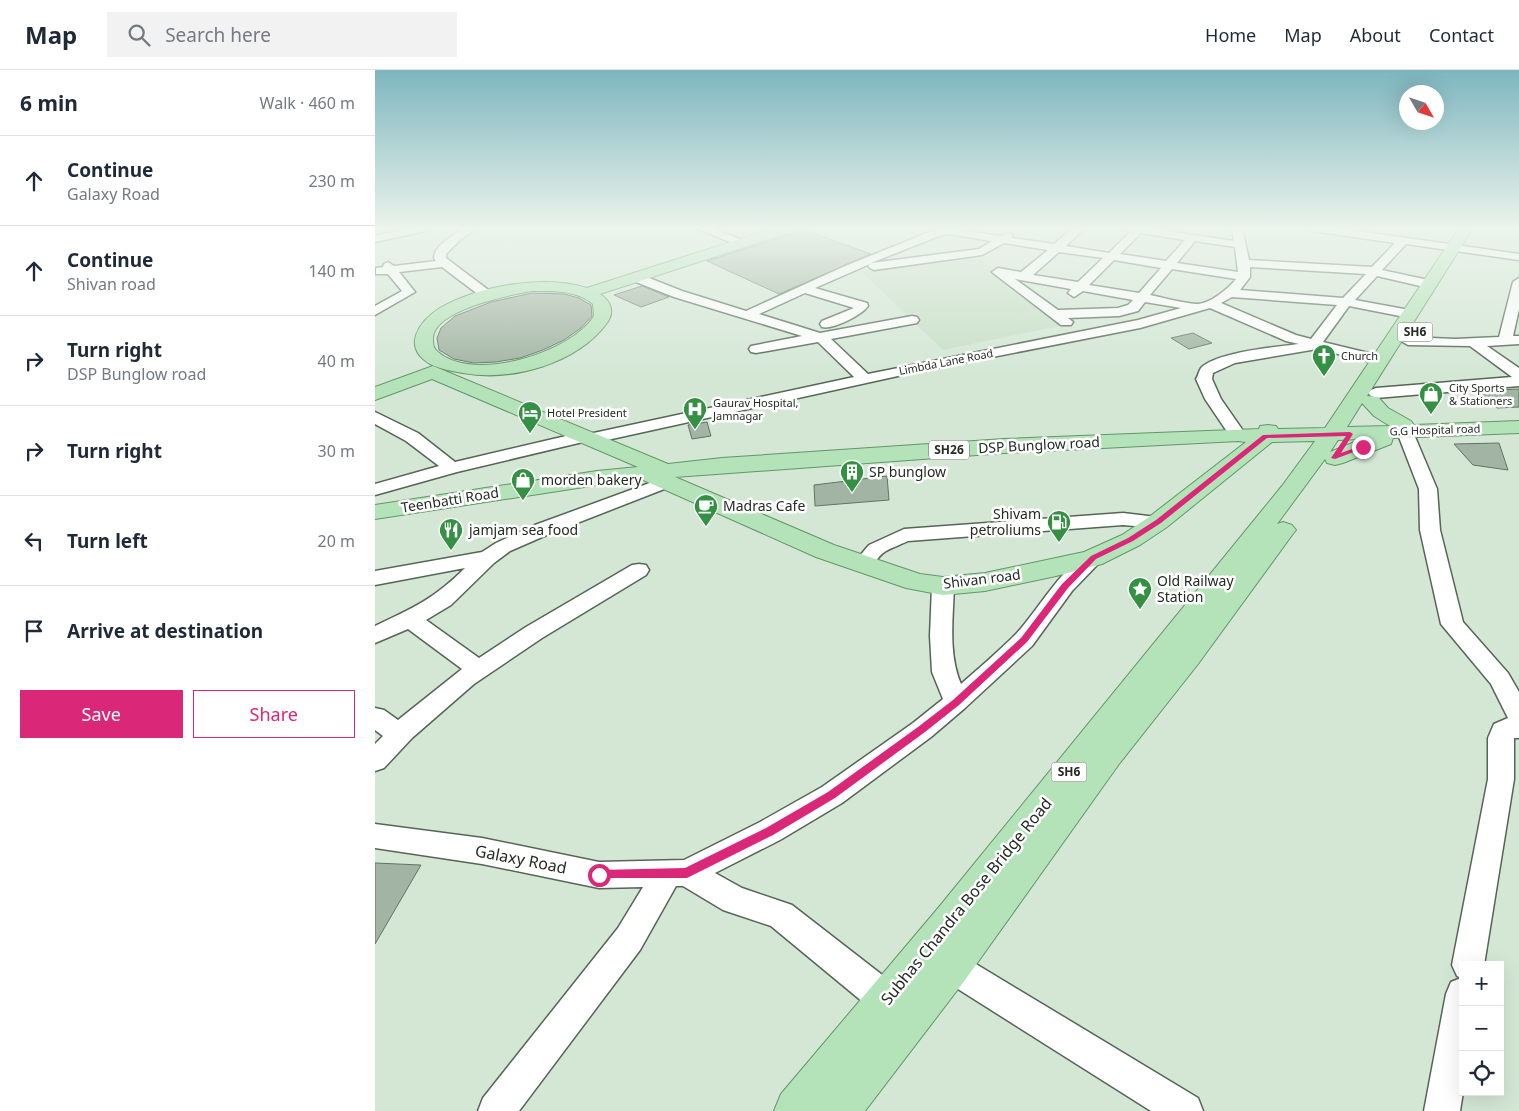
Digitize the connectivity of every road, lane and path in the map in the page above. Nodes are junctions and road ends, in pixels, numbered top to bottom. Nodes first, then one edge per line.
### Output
1 (393, 277) edge
2 (463, 277) edge
3 (624, 277) edge
4 (635, 277) joint
5 (831, 277) edge
6 (1004, 277) edge
7 (1027, 277) edge
8 (1091, 277) edge
9 (1159, 277) edge
10 (1240, 277) edge
11 (1370, 277) edge
12 (1395, 277) edge
13 (1435, 277) edge
14 (1445, 277) edge
15 (1519, 282) edge
16 (1429, 284) junction
17 (1081, 286) junction
18 (804, 289) junction
19 (580, 291) junction
20 (1231, 293) junction
21 (487, 295) junction
22 (1141, 297) junction
23 (1346, 302) junction
24 (767, 306) junction
25 (1206, 306) junction
26 (375, 311) edge
27 (784, 311) dead end
28 (1053, 313) junction
29 (1410, 314) junction
30 (747, 315) junction
31 (912, 320) dead end
32 (822, 328) junction
33 (1083, 335) junction
34 (1512, 340) edge
35 (1408, 341) junction
36 (1473, 342) junction
37 (1314, 345) junction
38 (756, 349) dead end
39 (554, 355) junction
40 (1380, 360) junction
41 (434, 366) junction
42 (1519, 375) edge
43 (865, 378) junction
44 (1519, 381) edge
45 (375, 394) edge
46 (1373, 397) junction
47 (504, 402) junction
48 (375, 417) edge
49 (1519, 420) edge
50 (1519, 427) edge
51 (1403, 430) junction
52 (1262, 434) junction
53 (586, 438) junction
54 (1337, 438) junction
55 (611, 449) junction
56 (721, 465) junction
57 (452, 468) junction
58 (658, 475) junction
59 (559, 483) junction
60 (375, 490) edge
61 (718, 505) junction
62 (375, 512) edge
63 (1158, 522) junction
64 (485, 558) junction
65 (1093, 558) junction
66 (862, 565) junction
67 (639, 570) dead end
68 (375, 578) edge
69 (943, 586) junction
70 (409, 618) junction
71 (375, 636) edge
72 (478, 668) junction
73 (956, 702) junction
74 (1519, 715) edge
75 (375, 717) edge
76 (1519, 728) edge
77 (399, 734) junction
78 (375, 761) edge
79 (375, 836) edge
80 (677, 874) junction
81 (1469, 961) edge
82 (950, 966) junction
83 (887, 1000) junction
84 (1461, 1006) edge
85 (825, 1106) edge
86 (495, 1111) edge
87 (1185, 1111) edge
88 (1442, 1111) edge

1 - 26 street
2 - 21 street
3 - 19 main road
4 - 19 main road
4 - 30 street
5 - 18 street
6 - 28 street
7 - 17 street
8 - 17 street
9 - 22 street
10 - 20 street, Limbda Lane Road
11 - 23 street
12 - 16 street
13 - 16 main road, SH6
14 - 35 main road, SH6
15 - 34 street
16 - 29 main road, SH6
17 - 22 street
17 - 28 street
18 - 24 street
18 - 32 street
19 - 21 main road
19 - 39 main road
20 - 23 street
20 - 25 street, Limbda Lane Road
21 - 41 main road
22 - 25 street
22 - 28 street
23 - 29 street
23 - 37 street
24 - 27 street
24 - 30 street
25 - 33 street, Limbda Lane Road
25 - 37 street
28 - 33 street
29 - 40 main road, SH6
30 - 32 street
31 - 32 street
32 - 38 street
32 - 43 street
33 - 43 street, Limbda Lane Road
34 - 36 street
35 - 36 street
35 - 46 main road, SH6
36 - 42 street
37 - 40 street
37 - 52 street
39 - 41 main road
39 - 47 main road
40 - 54 main road, SH6
41 - 45 main road
41 - 47 main road, Shivan road
43 - 53 street, Limbda Lane Road
44 - 46 street
46 - 51 main road
46 - 54 main road, SH6
47 - 53 main road, Shivan road
48 - 57 street
49 - 51 main road, G.G Hospital road
50 - 51 main road, G.G Hospital road
51 - 54 main road
51 - 54 main road, G.G Hospital road
51 - 74 street
52 - 54 main road
52 - 54 main road, DSP Bunglow road / SH26
52 - 56 main road, DSP Bunglow road / SH26
52 - 63 main road, Shivan road
53 - 55 main road, Shivan road
53 - 57 street, Limbda Lane Road
54 - 82 main road, Subhas Chandra Bose Bridge Road / SH6
54 - 83 main road, Subhas Chandra Bose Bridge Road / SH6
55 - 58 main road, Shivan road
55 - 59 main road
56 - 58 main road, DSP Bunglow road / SH26
56 - 61 main road
57 - 60 street, Limbda Lane Road
58 - 59 main road, Teenbatti Road / SH26
58 - 61 main road, Shivan road
58 - 64 street
59 - 62 main road, Teenbatti Road / SH26
61 - 66 main road, Shivan road
63 - 65 main road, Shivan road
63 - 66 street
64 - 68 street
64 - 70 street
65 - 69 main road, Shivan road
65 - 73 street, Galaxy Road
66 - 69 main road, Shivan road
67 - 72 street
69 - 73 street
70 - 71 street
70 - 72 street
72 - 77 street
73 - 80 street, Galaxy Road
75 - 77 street
76 - 81 street
77 - 78 street
79 - 80 street, Galaxy Road
80 - 83 street
80 - 86 street
82 - 85 main road, Subhas Chandra Bose Bridge Road / SH6
82 - 87 street
83 - 85 main road, Subhas Chandra Bose Bridge Road / SH6
84 - 88 street

